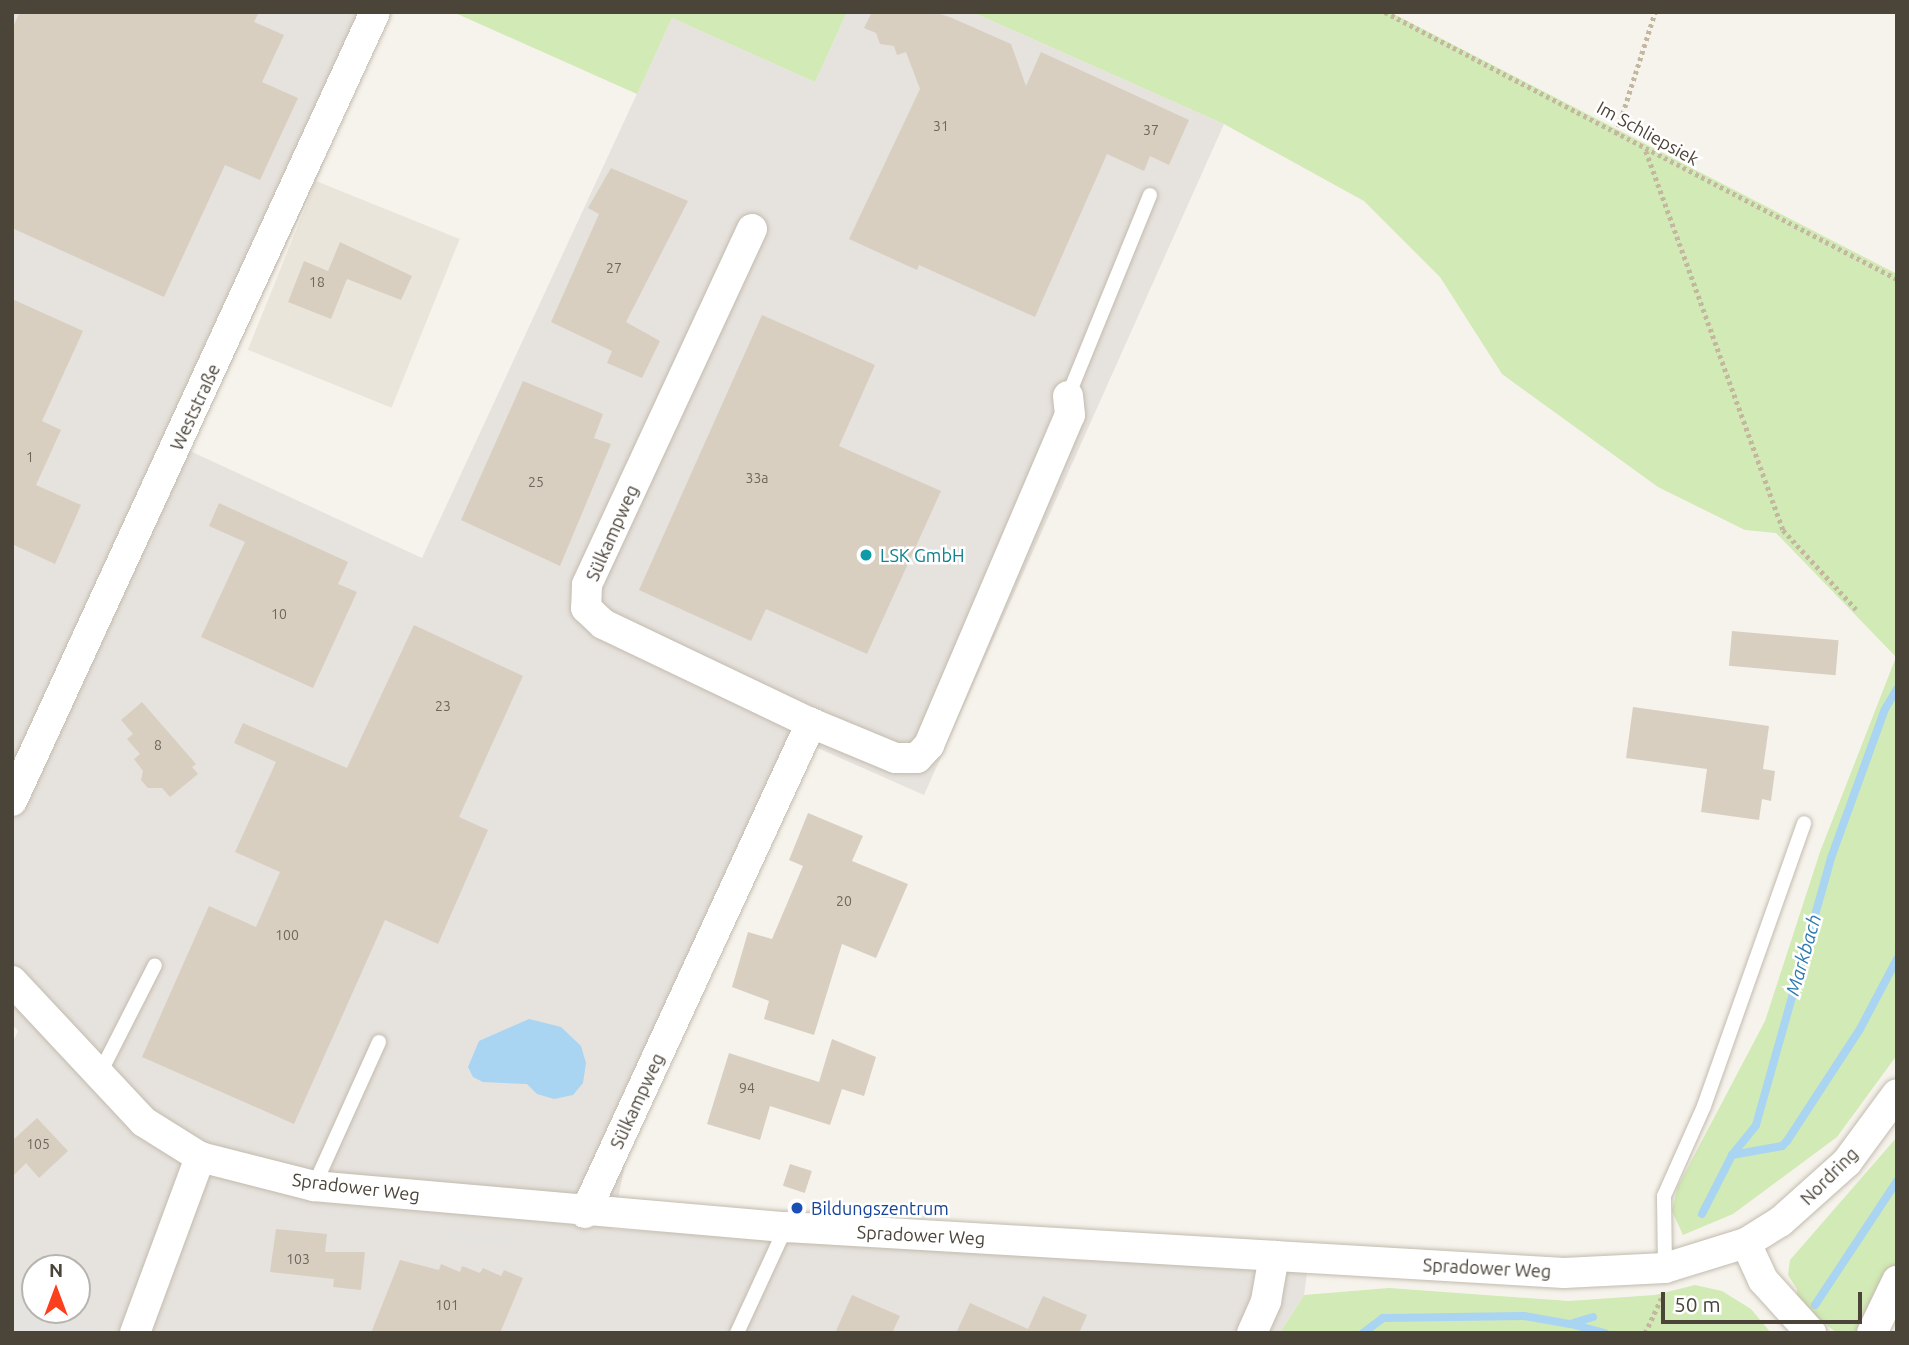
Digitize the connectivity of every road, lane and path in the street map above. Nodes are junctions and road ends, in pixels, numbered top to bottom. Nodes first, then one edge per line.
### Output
1 (375, 12) edge
2 (1385, 12) edge
3 (1655, 12) edge
4 (1616, 134) junction
5 (1646, 150) junction
6 (1150, 195) dead end
7 (752, 229) dead end
8 (1897, 279) edge
9 (1068, 396) joint
10 (1856, 609) dead end
11 (811, 723) junction
12 (12, 801) edge
13 (1804, 823) dead end
14 (155, 965) dead end
15 (12, 981) edge
16 (379, 1042) dead end
17 (98, 1076) junction
18 (1897, 1094) edge
19 (200, 1157) junction
20 (314, 1186) junction
21 (585, 1213) junction
22 (786, 1227) junction
23 (1746, 1242) junction
24 (1274, 1255) junction
25 (1665, 1268) junction
26 (1897, 1280) edge
27 (135, 1333) edge
28 (737, 1333) edge
29 (1252, 1333) edge
30 (1644, 1333) edge
31 (1811, 1333) edge
32 (1872, 1333) edge

1 - 12 street, Weststraße
2 - 4 path, Im Schliepsiek
3 - 4 path
4 - 5 path, Im Schliepsiek
5 - 8 path, Im Schliepsiek
5 - 10 path
6 - 9 lane
7 - 11 street, Sülkampweg
9 - 11 street, Sülkampweg
11 - 21 street, Sülkampweg
13 - 25 lane
14 - 17 lane
15 - 17 street, Spradower Weg
16 - 20 lane
17 - 19 street, Spradower Weg
18 - 23 street, Nordring
19 - 20 street, Spradower Weg
19 - 27 street
20 - 21 street, Spradower Weg
21 - 22 street, Spradower Weg
22 - 24 street, Spradower Weg
22 - 28 lane
23 - 25 street, Spradower Weg
23 - 31 street
24 - 25 street, Spradower Weg
24 - 29 street
25 - 30 path
26 - 32 street

